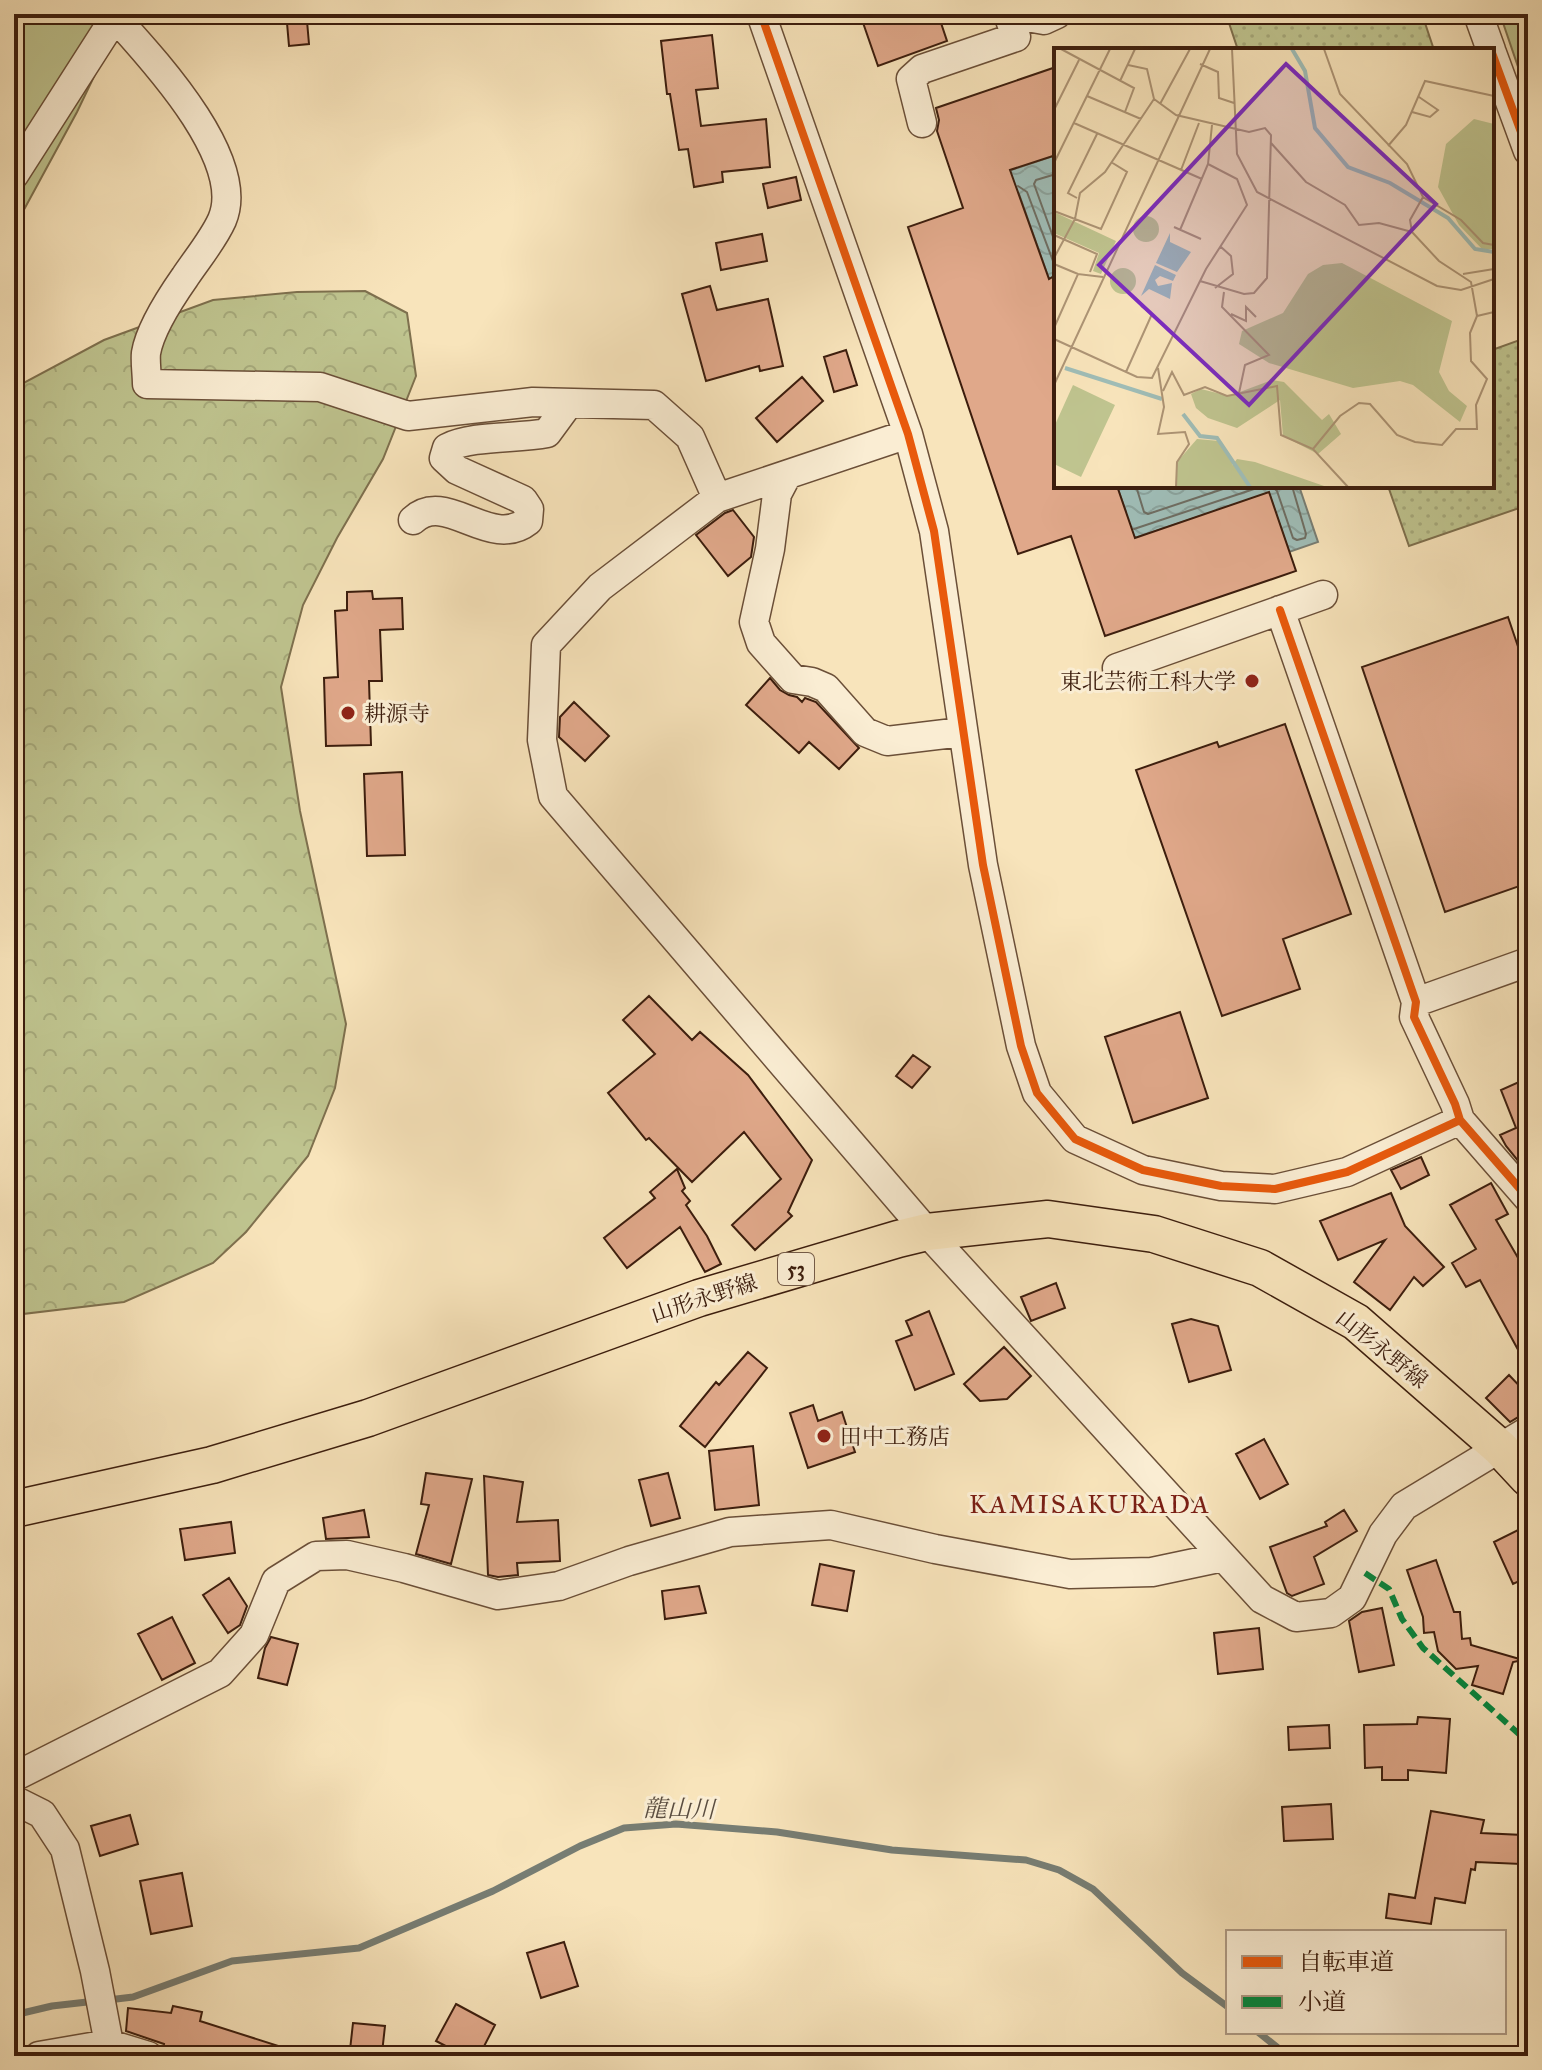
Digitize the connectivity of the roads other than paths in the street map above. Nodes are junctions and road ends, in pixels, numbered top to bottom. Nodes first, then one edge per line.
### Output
1 (761, 14) edge
2 (1009, 14) edge
3 (1057, 14) edge
4 (1478, 14) edge
5 (116, 16) edge
6 (1491, 48) edge
7 (1494, 57) edge
8 (922, 123) dead end
9 (1528, 151) edge
10 (14, 175) edge
11 (569, 403) junction
12 (908, 434) junction
13 (787, 475) junction
14 (717, 498) junction
15 (413, 520) dead end
16 (1323, 595) dead end
17 (1280, 610) junction
18 (1117, 668) dead end
19 (962, 732) junction
20 (1528, 962) edge
21 (1416, 1002) junction
22 (1460, 1120) junction
23 (1528, 1198) edge
24 (927, 1232) junction
25 (1514, 1439) edge
26 (1528, 1478) edge
27 (14, 1509) edge
28 (1223, 1557) junction
29 (14, 1777) edge
30 (14, 1800) edge
31 (109, 2044) junction
32 (39, 2056) edge
33 (148, 2056) edge

1 - 12 street
2 - 3 street
2 - 8 street
4 - 6 street
5 - 10 street
5 - 11 street
7 - 9 street
11 - 14 street
11 - 15 street
12 - 13 street
12 - 19 street
13 - 14 street
13 - 19 street
14 - 24 street
16 - 17 street
17 - 18 street
17 - 21 street
19 - 22 street
20 - 21 street
21 - 22 street
22 - 23 street
24 - 25 main road, 山形永野線 / 53
24 - 27 main road, 山形永野線 / 53
24 - 28 street
25 - 26 main road, 山形永野線 / 53
25 - 28 street
28 - 29 street
30 - 31 street
31 - 32 street
31 - 33 street

